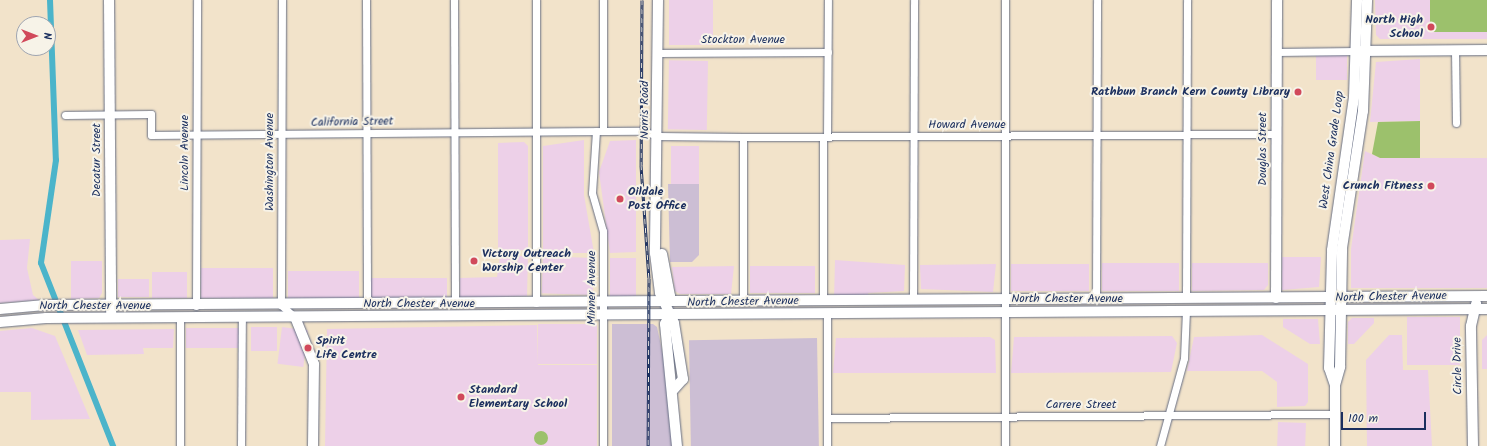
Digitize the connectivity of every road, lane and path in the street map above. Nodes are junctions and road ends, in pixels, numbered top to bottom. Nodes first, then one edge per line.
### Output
1 (109, 0) edge
2 (197, 0) edge
3 (282, 0) edge
4 (366, 0) edge
5 (454, 0) edge
6 (536, 0) edge
7 (603, 0) edge
8 (658, 0) edge
9 (828, 0) edge
10 (914, 0) edge
11 (1005, 0) edge
12 (1097, 0) edge
13 (1187, 0) edge
14 (1277, 0) edge
15 (1357, 0) edge
16 (1367, 0) edge
17 (1455, 50) junction
18 (1487, 50) edge
19 (1361, 51) junction
20 (828, 52) junction
21 (1277, 52) junction
22 (658, 53) junction
23 (65, 115) dead end
24 (110, 115) junction
25 (1456, 123) dead end
26 (599, 131) junction
27 (454, 132) junction
28 (535, 132) junction
29 (366, 133) junction
30 (281, 134) junction
31 (1186, 134) junction
32 (1276, 134) junction
33 (196, 135) junction
34 (1004, 135) junction
35 (1096, 135) junction
36 (658, 136) junction
37 (912, 136) junction
38 (825, 137) junction
39 (743, 138) junction
40 (1446, 296) junction
41 (1487, 296) edge
42 (1186, 298) junction
43 (1276, 298) junction
44 (1096, 299) junction
45 (913, 300) junction
46 (1004, 300) junction
47 (823, 301) junction
48 (849, 301) junction
49 (1487, 301) edge
50 (743, 302) junction
51 (536, 303) junction
52 (603, 303) junction
53 (667, 303) junction
54 (366, 304) junction
55 (455, 304) junction
56 (1335, 304) junction
57 (281, 305) junction
58 (111, 306) junction
59 (196, 306) junction
60 (207, 306) junction
61 (1399, 309) junction
62 (1472, 309) junction
63 (1487, 309) edge
64 (2, 310) edge
65 (1159, 311) junction
66 (1186, 311) junction
67 (1004, 312) junction
68 (827, 314) junction
69 (603, 315) junction
70 (669, 316) junction
71 (295, 317) junction
72 (242, 318) junction
73 (111, 319) junction
74 (180, 319) junction
75 (0, 322) edge
76 (1335, 414) junction
77 (1168, 416) junction
78 (1004, 417) junction
79 (827, 418) junction
80 (180, 446) edge
81 (242, 446) edge
82 (313, 446) edge
83 (603, 446) edge
84 (677, 446) edge
85 (828, 446) edge
86 (1005, 446) edge
87 (1160, 446) edge
88 (1335, 446) edge
89 (1473, 446) edge

1 - 24 main road, Decatur Street
2 - 33 street, Lincoln Avenue
3 - 30 street, Washington Avenue
4 - 29 street
5 - 27 street
6 - 28 street
7 - 26 street, Minner Avenue
8 - 22 main road, Norris Road
9 - 20 street
10 - 37 street
11 - 34 street
12 - 35 street
13 - 31 street
14 - 21 main road, Douglas Street
15 - 19 main road, West China Grade Loop
16 - 19 main road, West China Grade Loop
17 - 18 main road
17 - 19 main road
17 - 25 street
19 - 21 street
19 - 56 main road, West China Grade Loop
20 - 22 street, Stockton Avenue
20 - 38 street
21 - 32 main road, Douglas Street
22 - 36 main road, Norris Road
23 - 24 street, California Street
24 - 33 street, California Street
24 - 58 main road, Decatur Street
26 - 28 street, California Street
26 - 36 street, California Street
26 - 52 street, Minner Avenue
27 - 28 street, California Street
27 - 29 street, California Street
27 - 55 street
28 - 51 street
29 - 30 street, California Street
29 - 54 street
30 - 33 street, California Street
30 - 57 street, Washington Avenue
31 - 32 street, Howard Avenue
31 - 35 street, Howard Avenue
31 - 42 street
32 - 43 main road, Douglas Street
33 - 59 street, Lincoln Avenue
34 - 35 street, Howard Avenue
34 - 37 street, Howard Avenue
34 - 46 street
35 - 44 street
36 - 39 street, Howard Avenue
36 - 53 main road, Norris Road
37 - 38 street, Howard Avenue
37 - 45 street
38 - 39 street, Howard Avenue
38 - 47 street
39 - 50 street
40 - 41 main road, North Chester Avenue
40 - 56 main road, North Chester Avenue
40 - 61 main road
42 - 43 main road, North Chester Avenue
42 - 44 main road, North Chester Avenue
42 - 65 main road
43 - 56 main road, North Chester Avenue
44 - 46 main road, North Chester Avenue
45 - 46 main road, North Chester Avenue
45 - 48 main road, North Chester Avenue
46 - 67 street
47 - 48 main road, North Chester Avenue
47 - 50 main road, North Chester Avenue
48 - 68 main road
49 - 62 main road
50 - 53 main road, North Chester Avenue
51 - 52 main road, North Chester Avenue
51 - 55 main road, North Chester Avenue
52 - 53 main road, North Chester Avenue
52 - 69 street, Minner Avenue
53 - 70 main road, Norris Road
54 - 55 main road, North Chester Avenue
54 - 57 main road, North Chester Avenue
56 - 61 main road, North Chester Avenue
56 - 66 main road, North Chester Avenue
56 - 76 main road, West China Grade Loop
57 - 60 main road, North Chester Avenue
57 - 71 street
58 - 59 main road, North Chester Avenue
58 - 64 main road, North Chester Avenue
58 - 73 main road, Decatur Street
59 - 60 main road, North Chester Avenue
60 - 74 main road
61 - 62 main road, North Chester Avenue
62 - 63 main road, North Chester Avenue
62 - 89 main road, Circle Drive
65 - 66 main road, North Chester Avenue
65 - 67 main road, North Chester Avenue
66 - 77 street
67 - 68 main road, North Chester Avenue
67 - 78 street
68 - 70 main road, North Chester Avenue
68 - 79 street
69 - 70 main road, North Chester Avenue
69 - 71 main road, North Chester Avenue
69 - 83 street, Minner Avenue
70 - 84 main road, Norris Road
71 - 72 main road, North Chester Avenue
71 - 82 main road
72 - 74 main road, North Chester Avenue
72 - 81 street
73 - 74 main road, North Chester Avenue
73 - 75 main road, North Chester Avenue
74 - 80 street
76 - 77 street, Carrere Street
76 - 88 main road, West China Grade Loop
77 - 78 street, Carrere Street
77 - 87 street
78 - 79 street, Carrere Street
78 - 86 street
79 - 85 street

